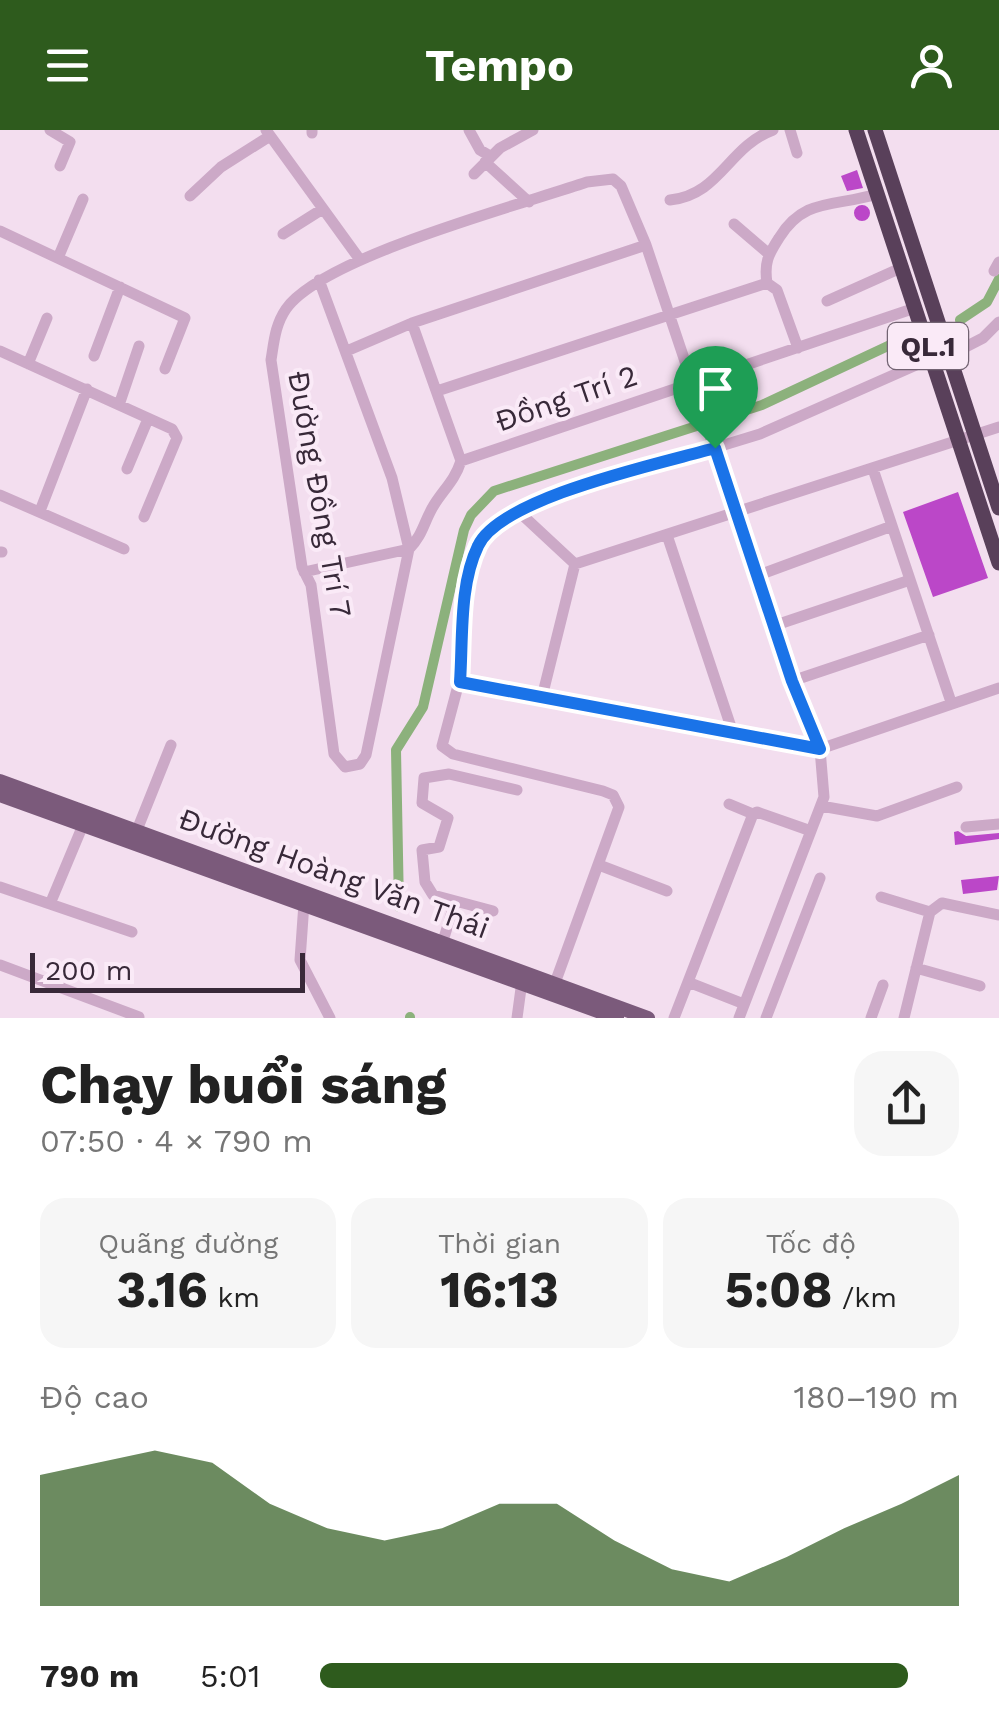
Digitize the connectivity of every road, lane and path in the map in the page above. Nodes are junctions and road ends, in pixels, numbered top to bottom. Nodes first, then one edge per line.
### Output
1 (50, 130) edge
2 (469, 130) edge
3 (532, 130) edge
4 (773, 130) edge
5 (790, 130) edge
6 (856, 130) edge
7 (875, 130) edge
8 (268, 133) edge
9 (744, 136) edge
10 (797, 153) dead end
11 (488, 159) junction
12 (60, 166) dead end
13 (474, 174) dead end
14 (878, 194) junction
15 (190, 196) dead end
16 (83, 199) dead end
17 (670, 200) dead end
18 (529, 202) junction
19 (321, 210) junction
20 (734, 224) dead end
21 (0, 231) edge
22 (283, 234) dead end
23 (646, 244) junction
24 (769, 254) junction
25 (358, 257) junction
26 (58, 258) junction
27 (902, 266) junction
28 (320, 280) junction
29 (767, 283) junction
30 (120, 287) junction
31 (827, 301) dead end
32 (915, 308) junction
33 (669, 316) junction
34 (47, 318) dead end
35 (999, 322) edge
36 (412, 323) junction
37 (140, 346) dead end
38 (798, 348) junction
39 (348, 350) junction
40 (0, 352) edge
41 (950, 355) junction
42 (94, 356) dead end
43 (932, 358) junction
44 (28, 364) junction
45 (165, 369) dead end
46 (690, 381) junction
47 (87, 389) junction
48 (437, 391) junction
49 (119, 405) junction
50 (148, 418) junction
51 (999, 427) edge
52 (966, 438) junction
53 (713, 444) junction
54 (461, 461) junction
55 (127, 469) dead end
56 (872, 469) junction
57 (0, 495) edge
58 (999, 508) edge
59 (518, 511) junction
60 (40, 512) junction
61 (736, 514) junction
62 (144, 517) dead end
63 (892, 526) junction
64 (668, 535) junction
65 (124, 549) dead end
66 (409, 549) junction
67 (999, 563) edge
68 (576, 564) junction
69 (304, 572) junction
70 (756, 576) junction
71 (910, 580) junction
72 (773, 626) junction
73 (929, 635) junction
74 (792, 681) junction
75 (460, 682) junction
76 (999, 688) edge
77 (542, 697) junction
78 (951, 702) junction
79 (733, 733) junction
80 (171, 746) dead end
81 (820, 749) junction
82 (0, 780) edge
83 (957, 787) dead end
84 (518, 790) dead end
85 (0, 795) edge
86 (729, 804) dead end
87 (821, 806) junction
88 (754, 814) junction
89 (999, 824) edge
90 (83, 825) junction
91 (966, 827) dead end
92 (137, 830) junction
93 (810, 831) junction
94 (599, 865) junction
95 (820, 878) dead end
96 (0, 887) edge
97 (667, 891) dead end
98 (882, 897) dead end
99 (455, 902) junction
100 (50, 904) junction
101 (304, 904) junction
102 (493, 912) dead end
103 (930, 912) junction
104 (999, 915) edge
105 (132, 932) dead end
106 (445, 946) junction
107 (0, 966) edge
108 (916, 968) junction
109 (522, 981) junction
110 (688, 982) junction
111 (555, 983) junction
112 (884, 985) dead end
113 (980, 986) dead end
114 (744, 1004) junction
115 (587, 1012) edge
116 (139, 1017) edge
117 (330, 1018) edge
118 (517, 1018) edge
119 (617, 1018) edge
120 (648, 1018) edge
121 (674, 1018) edge
122 (739, 1018) edge
123 (766, 1018) edge
124 (871, 1018) edge
125 (904, 1018) edge

1 - 12 street
2 - 11 street
3 - 11 street
4 - 9 street
5 - 10 street
6 - 14 highway, QL.1
7 - 41 highway, QL.1
8 - 15 street
8 - 19 street
9 - 17 street
11 - 13 street
11 - 18 street
14 - 24 street
14 - 27 highway, QL.1
16 - 26 street
18 - 23 street, Đường Đồng Trí 7
18 - 25 street, Đường Đồng Trí 7
19 - 22 street
19 - 25 street
20 - 24 street
21 - 26 street
23 - 33 street
23 - 36 street
24 - 29 street
25 - 28 street, Đường Đồng Trí 7
26 - 30 street
27 - 31 street
27 - 32 highway, QL.1
28 - 39 street
28 - 69 street, Đường Đồng Trí 7
29 - 33 street
29 - 38 street
30 - 42 street
30 - 45 street
32 - 38 street, Đồng Trí 2
32 - 43 highway, QL.1
33 - 46 street
33 - 48 street
34 - 44 street
35 - 41 street
36 - 39 street
36 - 48 street
37 - 49 street
38 - 46 street, Đồng Trí 2
39 - 66 street
40 - 44 street
41 - 52 highway, QL.1
43 - 52 highway, QL.1
43 - 53 street
44 - 47 street
46 - 53 street
46 - 54 street, Đồng Trí 2
47 - 49 street
47 - 60 street
48 - 54 street
49 - 50 street
50 - 55 street
50 - 62 street
51 - 52 street
52 - 56 street
52 - 58 highway, QL.1
52 - 67 highway, QL.1
53 - 59 street
53 - 61 street
54 - 66 street
56 - 61 street
56 - 63 street
57 - 60 street
59 - 68 street
59 - 75 street
60 - 65 street
61 - 64 street
61 - 70 street
63 - 70 street
63 - 71 street
64 - 68 street
64 - 79 street
66 - 69 street
66 - 69 street, Đường Đồng Trí 7
68 - 77 street
70 - 72 street
71 - 72 street
71 - 73 street
72 - 74 street
73 - 74 street
73 - 78 street
74 - 81 street
75 - 77 street
75 - 94 street
76 - 78 street
77 - 79 street
78 - 81 street
79 - 81 street
80 - 92 street
81 - 87 street
82 - 92 main road, Đường Hoàng Văn Thái
83 - 87 street
84 - 99 street
85 - 90 main road, Đường Hoàng Văn Thái
86 - 88 street
87 - 93 street
88 - 93 street
88 - 110 street
89 - 91 street
90 - 100 street
90 - 101 main road, Đường Hoàng Văn Thái
92 - 106 main road, Đường Hoàng Văn Thái
93 - 114 street
94 - 97 street
94 - 111 street
95 - 123 street
96 - 100 street
98 - 103 street
99 - 102 street
99 - 106 street
100 - 105 street
101 - 106 main road, Đường Hoàng Văn Thái
101 - 117 street
103 - 104 street
103 - 108 street
106 - 109 main road, Đường Hoàng Văn Thái
106 - 111 main road, Đường Hoàng Văn Thái
107 - 116 street
108 - 113 street
108 - 125 street
109 - 115 main road, Đường Hoàng Văn Thái
109 - 118 street
110 - 114 street
110 - 121 street
111 - 120 main road, Đường Hoàng Văn Thái
112 - 124 street
114 - 122 street
115 - 119 main road, Đường Hoàng Văn Thái

